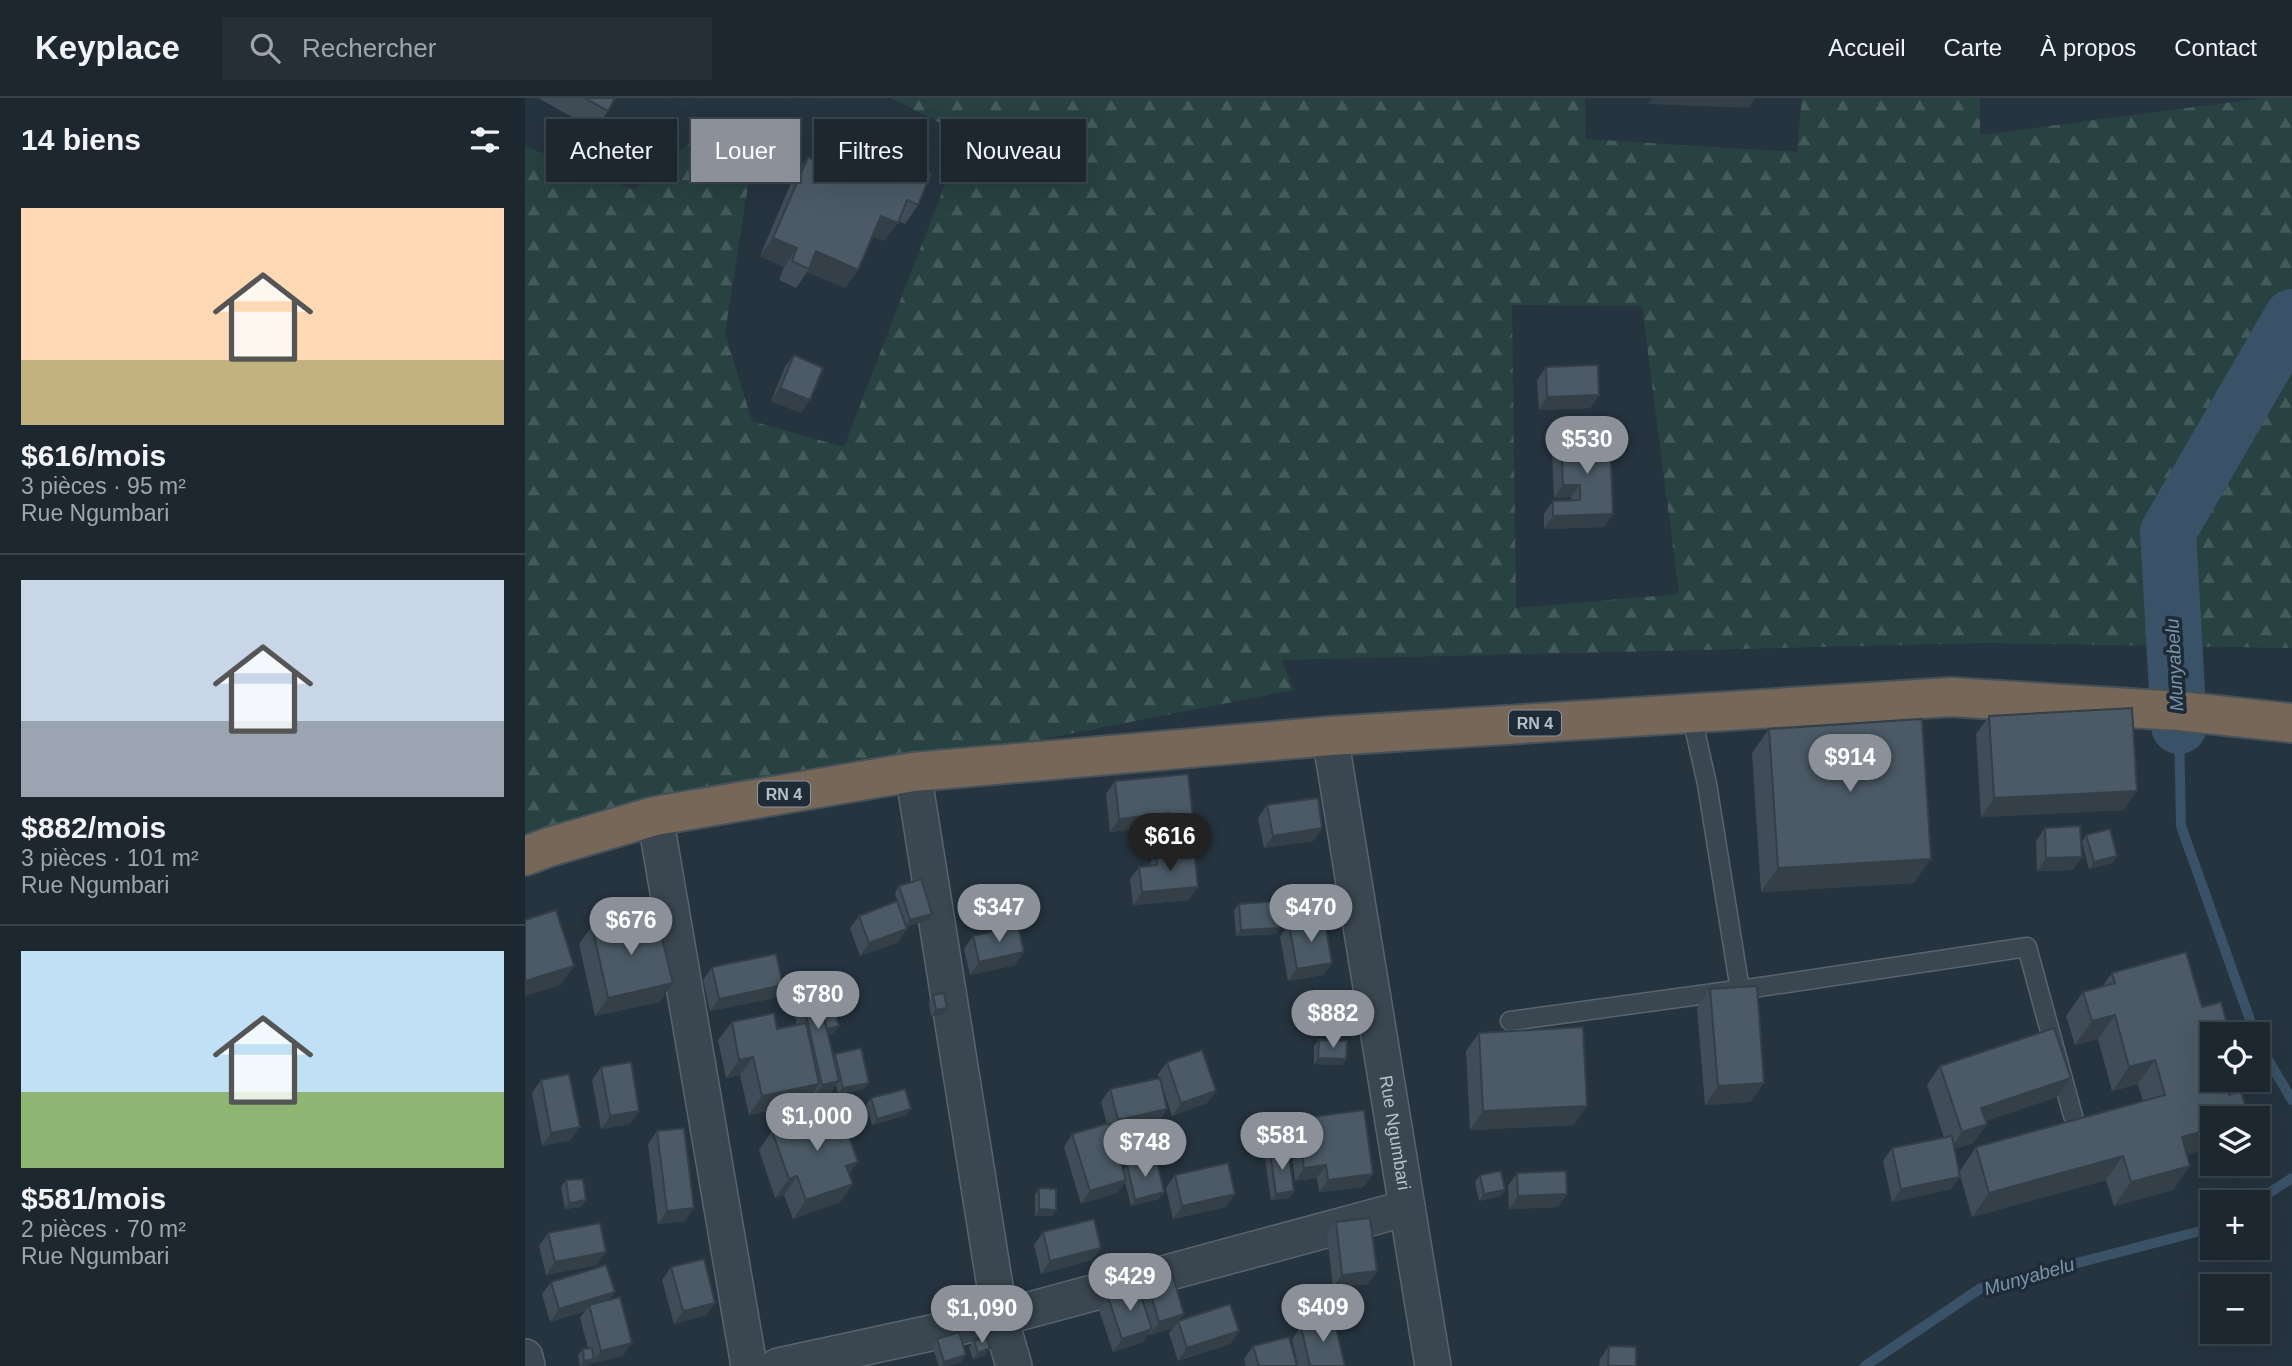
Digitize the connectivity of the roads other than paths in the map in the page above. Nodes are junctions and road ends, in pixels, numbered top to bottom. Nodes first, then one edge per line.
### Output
1 (1691, 713) junction
2 (2292, 723) edge
3 (1330, 736) junction
4 (913, 772) junction
5 (655, 816) junction
6 (525, 856) edge
7 (1740, 989) junction
8 (1510, 1021) dead end
9 (2073, 1116) dead end
10 (1407, 1208) junction
11 (1000, 1318) junction
12 (525, 1357) edge
13 (527, 1366) edge
14 (749, 1366) edge
15 (778, 1366) edge
16 (1014, 1366) edge
17 (1433, 1366) edge

1 - 2 highway, RN 4
1 - 3 highway, RN 4
1 - 7 lane
3 - 4 highway, RN 4
3 - 10 street, Rue Ngumbari
4 - 5 highway, RN 4
4 - 11 street
5 - 6 highway, RN 4
5 - 14 street
7 - 8 lane
7 - 9 lane
10 - 11 street
10 - 17 street, Rue Ngumbari
11 - 15 street
11 - 16 street
12 - 13 street

